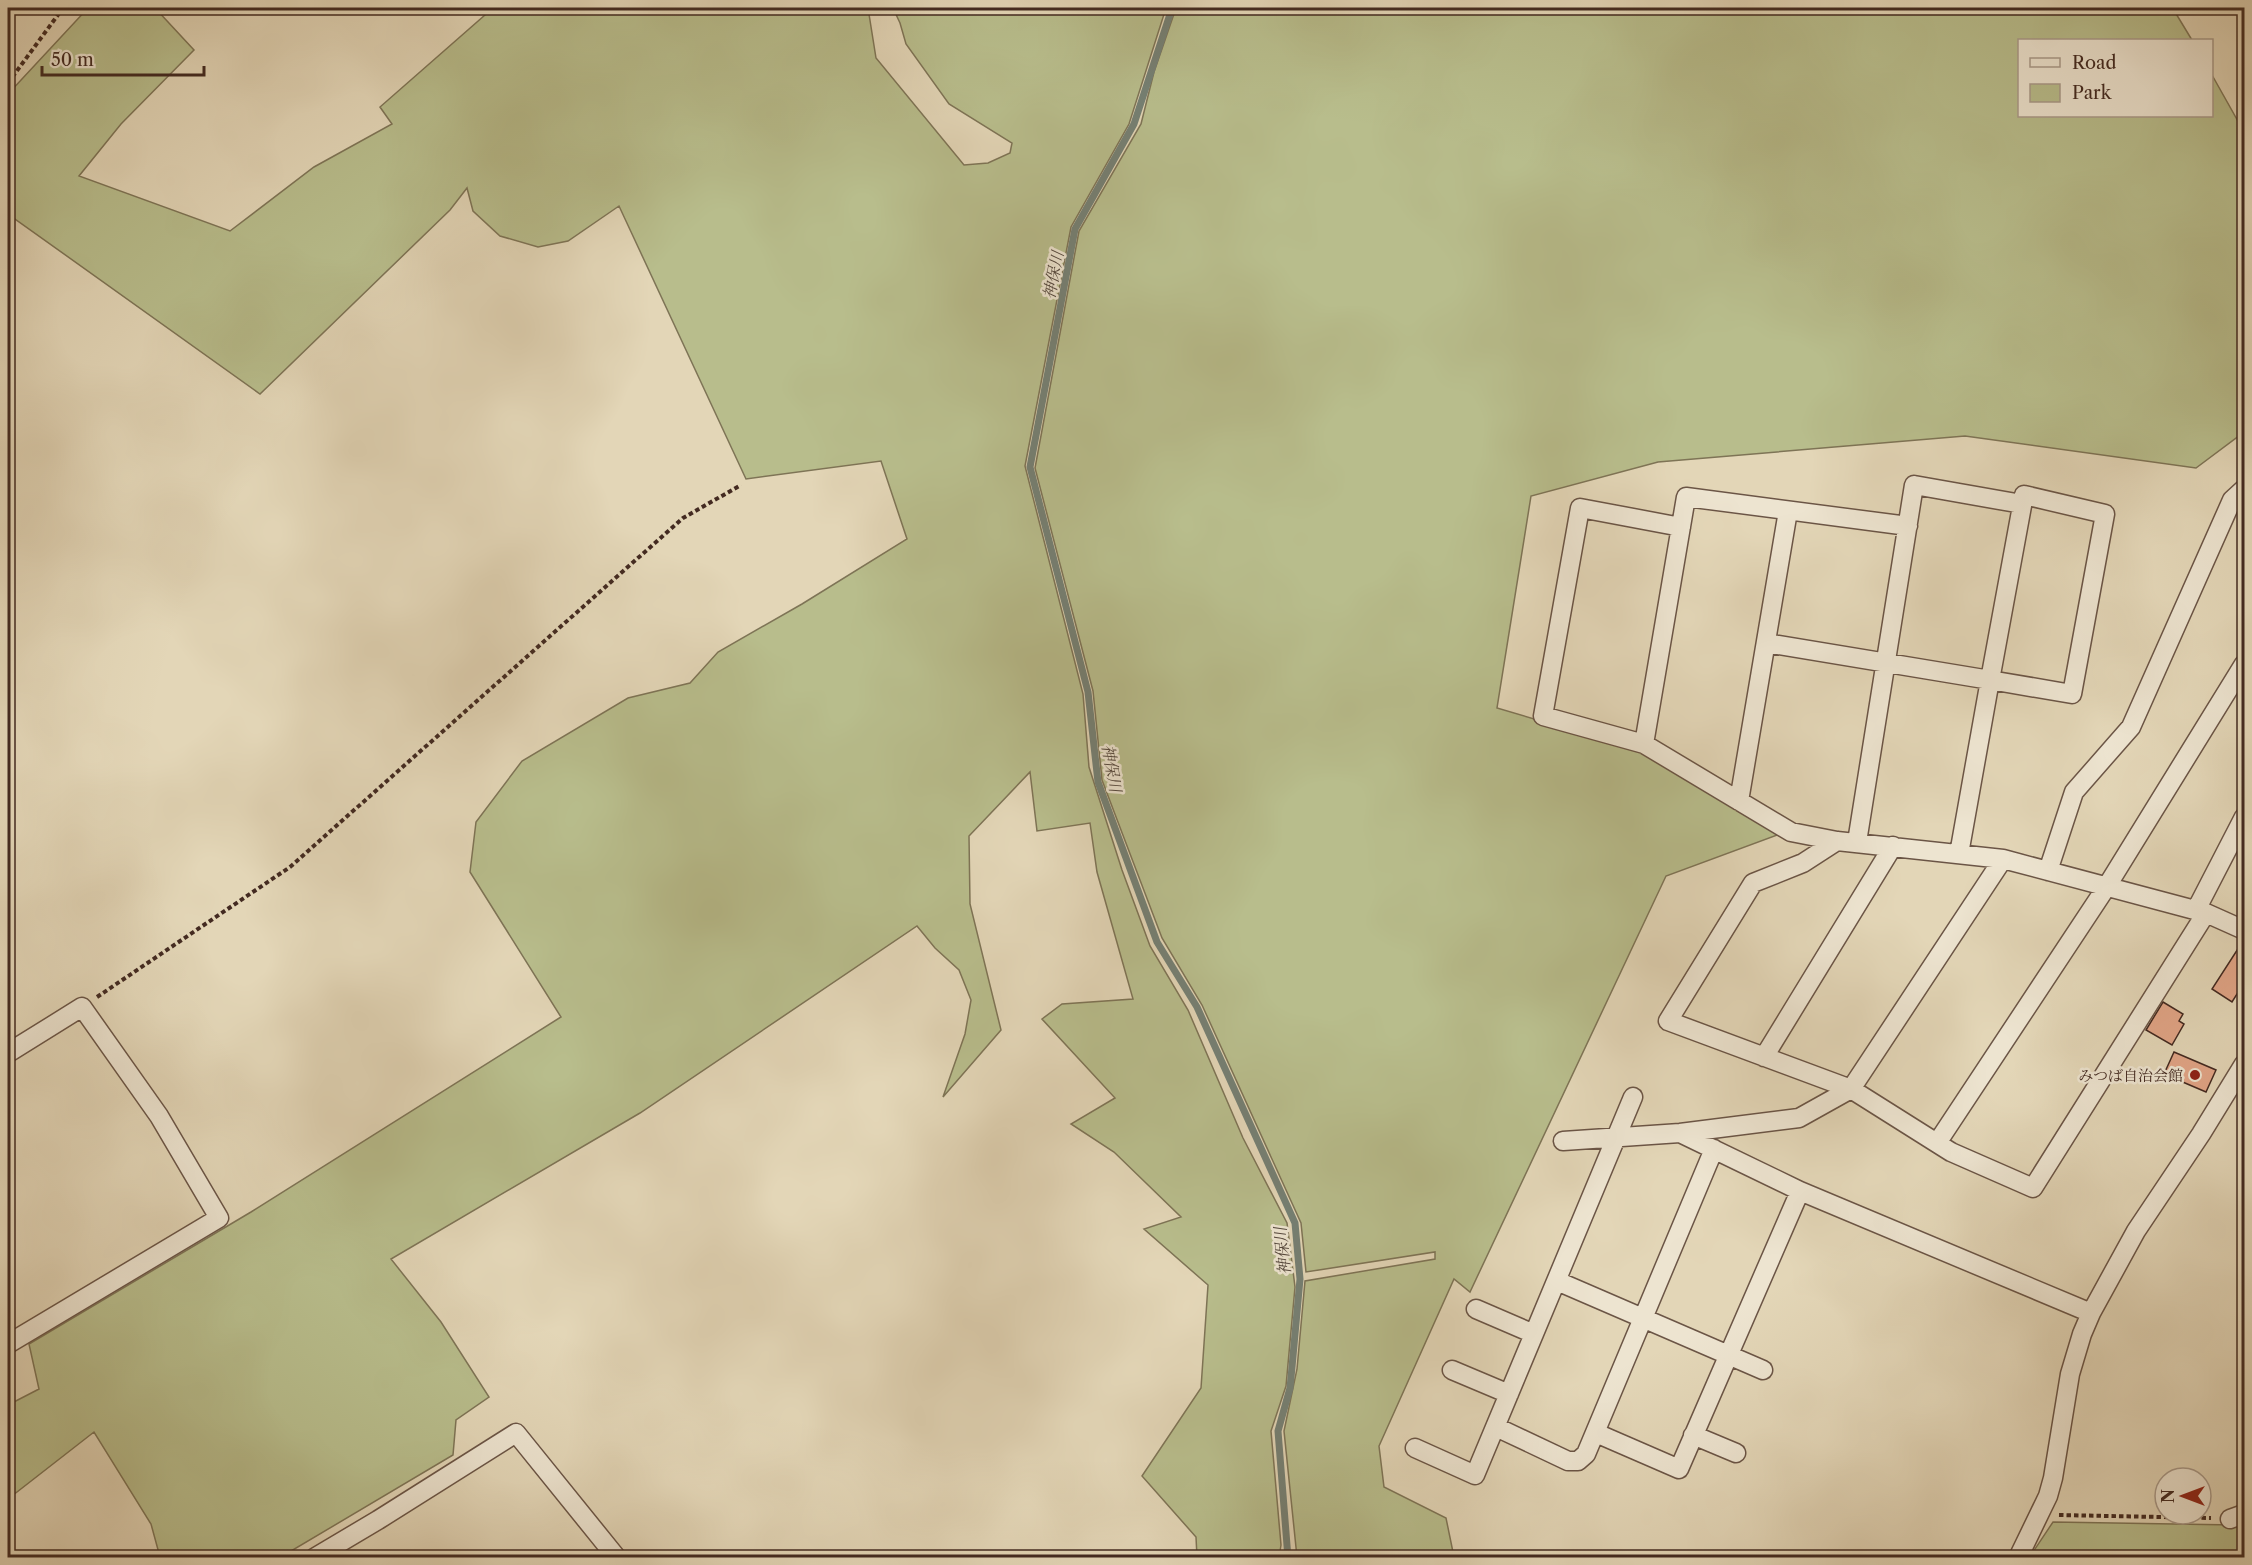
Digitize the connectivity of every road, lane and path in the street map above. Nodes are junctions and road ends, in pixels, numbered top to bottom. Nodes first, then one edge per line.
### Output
1 (63, 8) edge
2 (8, 83) edge
3 (741, 485) dead end
4 (2244, 489) edge
5 (2022, 504) junction
6 (1788, 511) junction
7 (1908, 526) junction
8 (1681, 527) junction
9 (1766, 643) junction
10 (1886, 663) junction
11 (2244, 664) edge
12 (1990, 681) junction
13 (1644, 744) junction
14 (1739, 801) junction
15 (2244, 817) edge
16 (1838, 841) junction
17 (1857, 842) junction
18 (1893, 846) junction
19 (1959, 854) junction
20 (2003, 859) junction
21 (2048, 870) junction
22 (2107, 886) junction
23 (2201, 912) junction
24 (2244, 930) edge
25 (82, 1007) junction
26 (8, 1053) edge
27 (1764, 1057) junction
28 (2244, 1064) edge
29 (1851, 1089) junction
30 (1633, 1097) dead end
31 (1680, 1133) junction
32 (1617, 1137) junction
33 (1563, 1141) dead end
34 (1937, 1143) junction
35 (1714, 1149) junction
36 (1800, 1191) junction
37 (1557, 1281) junction
38 (1476, 1309) dead end
39 (2091, 1313) junction
40 (1644, 1318) junction
41 (1534, 1334) junction
42 (8, 1344) edge
43 (1728, 1355) junction
44 (1452, 1370) dead end
45 (1763, 1370) dead end
46 (1509, 1395) junction
47 (1496, 1427) junction
48 (1596, 1433) junction
49 (1694, 1435) junction
50 (1415, 1448) dead end
51 (1736, 1453) dead end
52 (2040, 1514) junction
53 (2237, 1516) edge
54 (314, 1557) edge
55 (617, 1557) edge
56 (2018, 1557) edge

1 - 2 path
3 - 25 path
4 - 21 street
5 - 7 street
5 - 12 street
5 - 12 street
6 - 7 street
6 - 8 street
6 - 9 street
7 - 10 street
8 - 13 street
8 - 13 street
9 - 10 street
9 - 14 street
10 - 12 street
10 - 17 street
11 - 22 street
12 - 19 street
13 - 14 street
14 - 16 street
15 - 23 street
16 - 17 street
16 - 27 street
17 - 18 street
18 - 19 street
18 - 27 street
19 - 20 street
20 - 21 street
20 - 29 street
21 - 22 street
22 - 23 street
22 - 34 street
23 - 24 street
23 - 34 street
25 - 26 street
25 - 42 street
27 - 29 street
28 - 39 street
29 - 31 street
29 - 34 street
30 - 32 street
31 - 32 street
31 - 35 street
32 - 33 street
32 - 37 street
35 - 36 street
35 - 40 street
36 - 39 street
36 - 43 street
37 - 40 street
37 - 41 street
38 - 41 street
39 - 52 street
40 - 43 street
40 - 48 street
41 - 46 street
43 - 45 street
43 - 49 street
44 - 46 street
46 - 47 street
47 - 48 street
47 - 50 street
48 - 49 street
49 - 51 street
52 - 53 path
52 - 56 street
54 - 55 street

